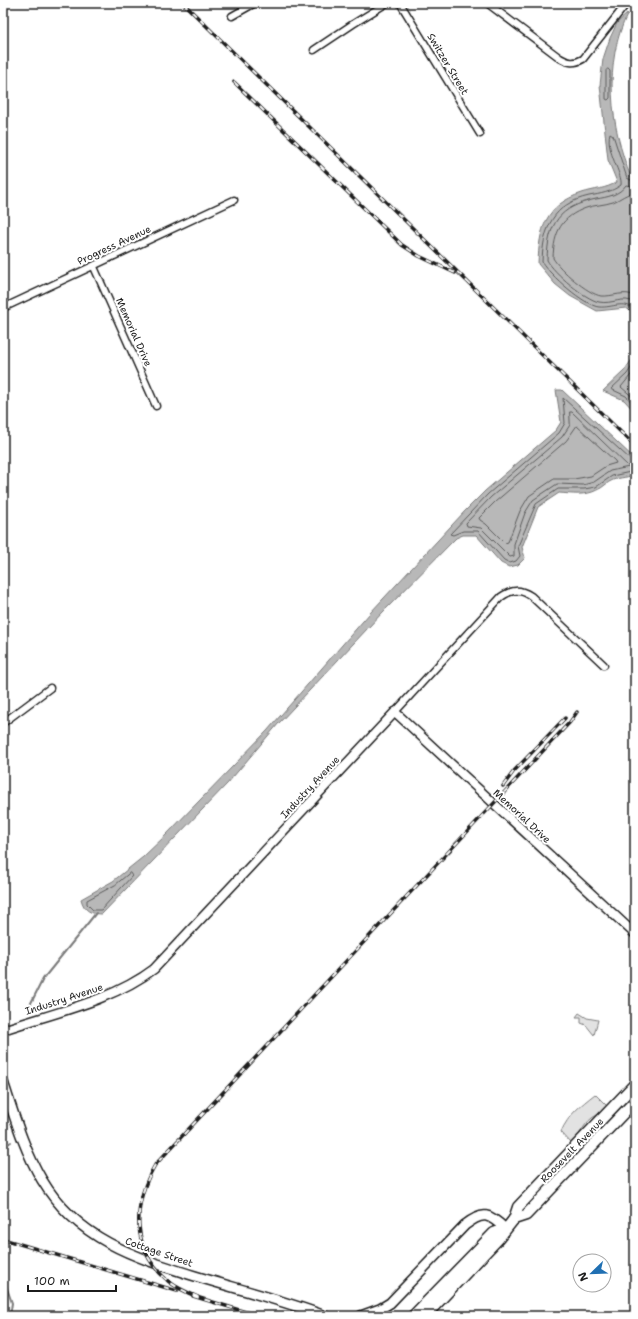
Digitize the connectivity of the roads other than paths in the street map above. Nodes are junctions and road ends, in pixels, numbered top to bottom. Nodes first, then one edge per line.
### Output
1 (255, 3) edge
2 (387, 3) edge
3 (400, 3) edge
4 (487, 3) edge
5 (627, 3) edge
6 (232, 16) dead end
7 (314, 50) dead end
8 (480, 134) dead end
9 (234, 200) dead end
10 (94, 267) junction
11 (3, 308) edge
12 (156, 406) dead end
13 (604, 665) dead end
14 (50, 688) dead end
15 (395, 712) junction
16 (3, 723) edge
17 (635, 934) edge
18 (3, 1030) edge
19 (3, 1082) edge
20 (635, 1084) edge
21 (635, 1102) edge
22 (614, 1107) junction
23 (623, 1115) junction
24 (573, 1149) junction
25 (582, 1157) junction
26 (514, 1219) junction
27 (505, 1228) junction
28 (325, 1316) edge
29 (361, 1316) edge
30 (413, 1316) edge
31 (425, 1316) edge

1 - 6 street
2 - 7 street
3 - 8 street, Switzer Street
4 - 5 street
9 - 10 street, Progress Avenue
10 - 11 street, Progress Avenue
10 - 12 street, Memorial Drive
13 - 15 street, Industry Avenue
14 - 16 street
15 - 17 street, Memorial Drive
15 - 18 street, Industry Avenue
19 - 28 main road, Cottage Street
20 - 22 main road, Roosevelt Avenue
21 - 23 main road, Roosevelt Avenue
22 - 23 main road
22 - 24 main road, Roosevelt Avenue
23 - 25 main road, Roosevelt Avenue
24 - 25 main road
24 - 26 main road, Roosevelt Avenue
25 - 26 main road, Roosevelt Avenue
26 - 27 main road, Roosevelt Avenue
27 - 29 main road
27 - 30 main road, Roosevelt Avenue
27 - 31 main road, Roosevelt Avenue

